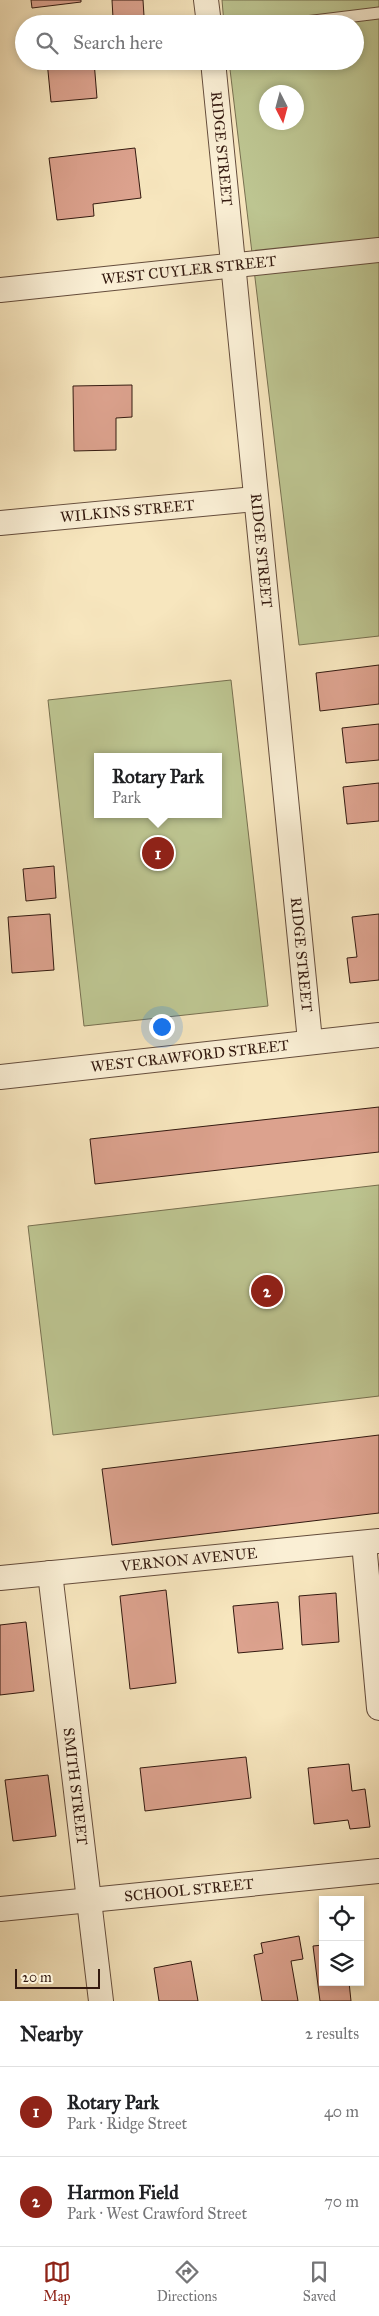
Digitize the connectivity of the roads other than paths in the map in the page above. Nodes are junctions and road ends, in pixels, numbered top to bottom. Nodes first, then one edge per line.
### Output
1 (206, 0) edge
2 (379, 13) edge
3 (208, 15) edge
4 (363, 15) edge
5 (214, 70) edge
6 (379, 250) edge
7 (232, 266) junction
8 (0, 290) edge
9 (255, 499) junction
10 (0, 523) edge
11 (379, 1034) edge
12 (310, 1042) junction
13 (0, 1078) edge
14 (372, 1542) edge
15 (50, 1573) junction
16 (0, 1578) edge
17 (379, 1708) edge
18 (379, 1870) edge
19 (90, 1900) junction
20 (0, 1909) edge
21 (102, 2001) edge

1 - 3 street
2 - 4 lane
5 - 7 street, RIDGE STREET
6 - 7 street, WEST CUYLER STREET
7 - 8 street, WEST CUYLER STREET
7 - 9 street, RIDGE STREET
9 - 10 street, WILKINS STREET
9 - 12 street, RIDGE STREET
11 - 12 street, WEST CRAWFORD STREET
12 - 13 street, WEST CRAWFORD STREET
14 - 15 street, VERNON AVENUE
14 - 17 street
15 - 16 street, VERNON AVENUE
15 - 19 street, SMITH STREET
18 - 19 street, SCHOOL STREET
19 - 20 street, SCHOOL STREET
19 - 21 street, SMITH STREET

